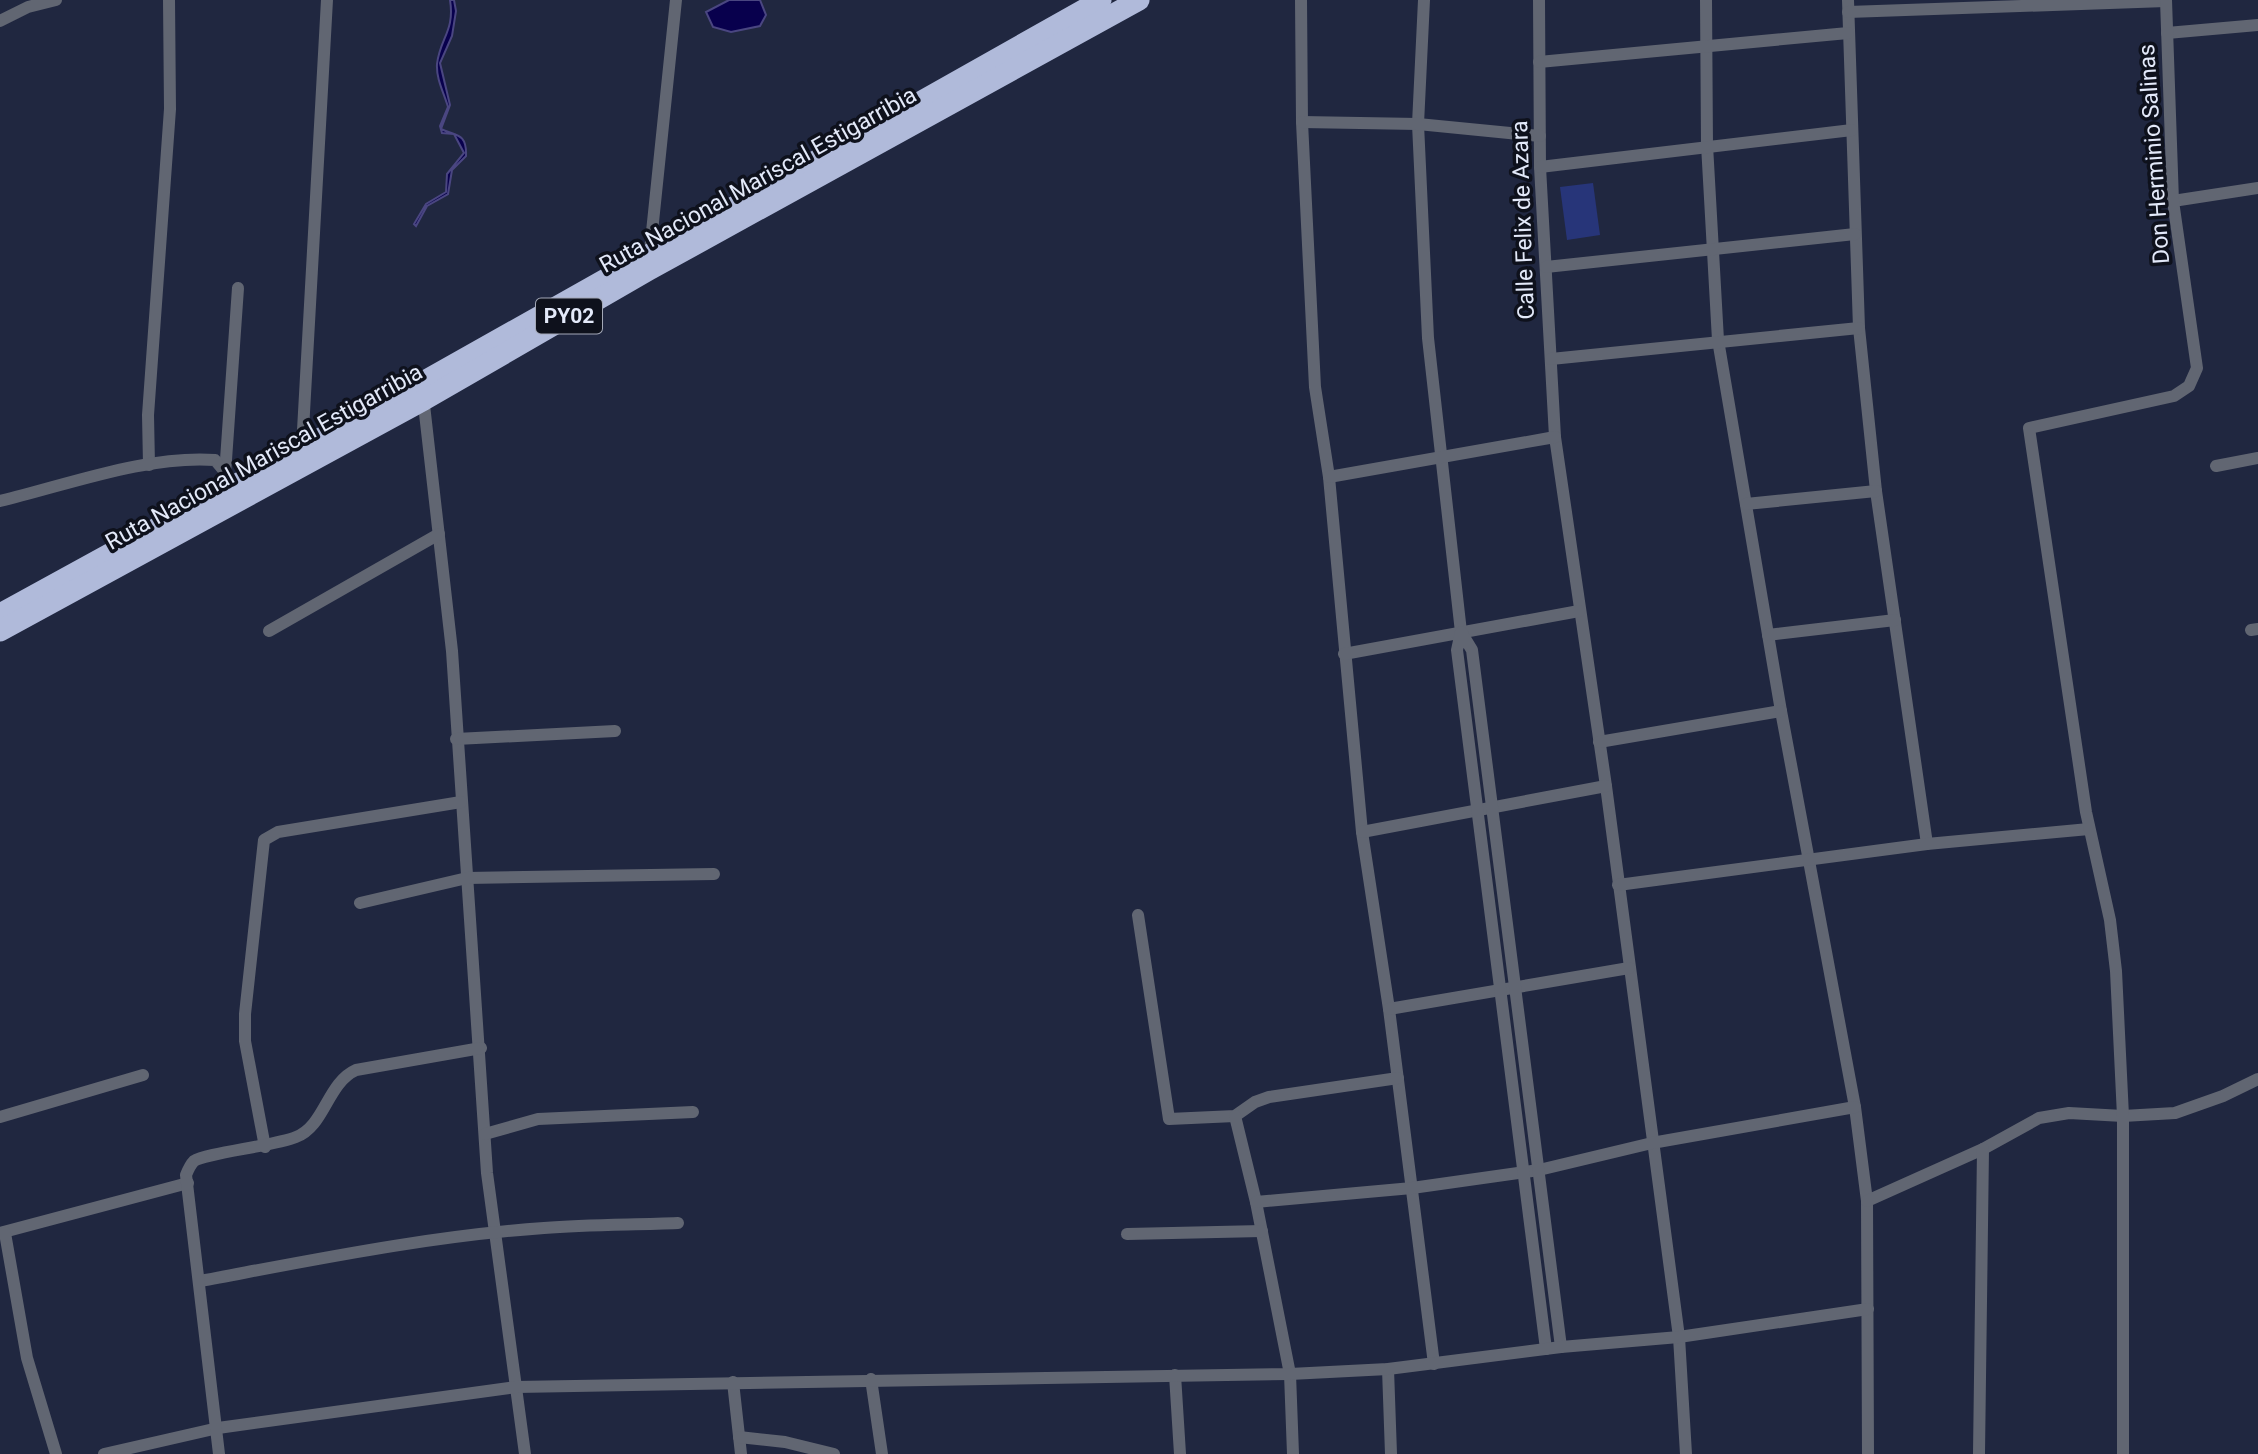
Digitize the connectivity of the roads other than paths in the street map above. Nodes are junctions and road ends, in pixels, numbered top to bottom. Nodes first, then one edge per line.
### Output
1 (56, 0) edge
2 (169, 0) edge
3 (327, 0) edge
4 (676, 0) edge
5 (1101, 0) edge
6 (1139, 0) edge
7 (1301, 0) edge
8 (1424, 0) edge
9 (1539, 0) edge
10 (1706, 0) edge
11 (2166, 1) edge
12 (1849, 6) edge
13 (0, 21) edge
14 (2258, 25) edge
15 (1848, 33) junction
16 (2167, 33) junction
17 (1706, 45) junction
18 (1539, 62) junction
19 (1302, 122) junction
20 (1418, 124) junction
21 (1852, 130) junction
22 (1540, 135) junction
23 (1707, 145) junction
24 (1540, 167) junction
25 (2258, 188) edge
26 (2173, 201) junction
27 (1855, 234) junction
28 (1711, 248) junction
29 (650, 251) junction
30 (1546, 267) junction
31 (238, 288) dead end
32 (1859, 328) junction
33 (1718, 340) junction
34 (1550, 359) junction
35 (422, 392) junction
36 (1555, 437) junction
37 (302, 448) junction
38 (1441, 456) junction
39 (2258, 458) edge
40 (149, 465) junction
41 (2216, 466) dead end
42 (1329, 477) junction
43 (231, 480) junction
44 (1876, 491) junction
45 (0, 501) edge
46 (1746, 504) junction
47 (439, 534) junction
48 (1579, 611) junction
49 (0, 614) edge
50 (1895, 620) junction
51 (0, 631) edge
52 (269, 631) dead end
53 (1461, 632) junction
54 (1769, 635) junction
55 (1344, 654) junction
56 (1782, 711) junction
57 (615, 731) dead end
58 (456, 739) junction
59 (1599, 742) junction
60 (1606, 786) junction
61 (461, 802) junction
62 (1492, 807) junction
63 (1477, 810) junction
64 (2089, 829) junction
65 (1362, 832) junction
66 (1927, 844) junction
67 (1808, 861) junction
68 (714, 874) dead end
69 (467, 878) junction
70 (1618, 885) junction
71 (360, 903) dead end
72 (1138, 915) dead end
73 (1629, 968) junction
74 (1517, 988) junction
75 (1502, 990) junction
76 (1389, 1009) junction
77 (481, 1048) junction
78 (143, 1075) dead end
79 (1398, 1078) junction
80 (2258, 1079) edge
81 (1855, 1107) junction
82 (693, 1112) dead end
83 (0, 1116) edge
84 (1235, 1116) junction
85 (2123, 1116) junction
86 (485, 1134) junction
87 (1652, 1143) junction
88 (265, 1147) junction
89 (1983, 1149) junction
90 (1539, 1170) junction
91 (1524, 1172) junction
92 (188, 1183) junction
93 (1412, 1188) junction
94 (1867, 1200) junction
95 (1256, 1202) junction
96 (678, 1223) dead end
97 (1262, 1231) junction
98 (3, 1233) edge
99 (495, 1233) junction
100 (1128, 1234) dead end
101 (4, 1249) edge
102 (200, 1281) junction
103 (1868, 1309) junction
104 (1679, 1336) junction
105 (1561, 1347) junction
106 (1546, 1349) junction
107 (1434, 1364) junction
108 (1388, 1369) junction
109 (1290, 1374) junction
110 (1175, 1375) junction
111 (871, 1379) junction
112 (733, 1382) junction
113 (516, 1387) junction
114 (218, 1428) junction
115 (739, 1437) junction
116 (56, 1454) edge
117 (104, 1454) edge
118 (219, 1454) edge
119 (525, 1454) edge
120 (741, 1454) edge
121 (834, 1454) edge
122 (882, 1454) edge
123 (1180, 1454) edge
124 (1293, 1454) edge
125 (1391, 1454) edge
126 (1686, 1454) edge
127 (1868, 1454) edge
128 (1979, 1454) edge
129 (2123, 1454) edge

1 - 13 street
2 - 40 street
3 - 37 street
4 - 29 street
5 - 29 highway, Ruta Nacional Mariscal Estigarribia / PY02
6 - 35 highway, Ruta Nacional Mariscal Estigarribia / PY02
7 - 19 street
8 - 20 street
9 - 18 street, Calle Felix de Azara
10 - 17 street
11 - 12 street
11 - 16 street, Don Herminio Salinas
12 - 15 street
14 - 16 street
15 - 17 street
15 - 21 street
16 - 26 street, Don Herminio Salinas
17 - 18 street
17 - 23 street
18 - 22 street, Calle Felix de Azara
19 - 20 street
19 - 42 street
20 - 22 street
20 - 38 street
21 - 23 street
21 - 27 street
22 - 24 street, Calle Felix de Azara
23 - 24 street
23 - 28 street
24 - 30 street, Calle Felix de Azara
25 - 26 street
26 - 64 street, Don Herminio Salinas
27 - 28 street
27 - 32 street
28 - 30 street
28 - 33 street
29 - 35 highway, Ruta Nacional Mariscal Estigarribia / PY02
30 - 34 street, Calle Felix de Azara
31 - 43 street
32 - 33 street
32 - 44 street
33 - 34 street
33 - 46 street
34 - 36 street, Calle Felix de Azara
35 - 37 highway, Ruta Nacional Mariscal Estigarribia / PY02
35 - 47 street
35 - 51 highway, Ruta Nacional Mariscal Estigarribia / PY02
36 - 38 street
36 - 48 street, Calle Felix de Azara
37 - 43 highway, Ruta Nacional Mariscal Estigarribia / PY02
38 - 42 street
38 - 53 street
39 - 41 street
40 - 43 street
40 - 45 street
42 - 55 street
43 - 49 highway, Ruta Nacional Mariscal Estigarribia / PY02
44 - 46 street
44 - 50 street
46 - 54 street
47 - 52 street
47 - 58 street
48 - 53 street
48 - 59 street, Calle Felix de Azara
50 - 54 street
50 - 66 street
53 - 55 street
53 - 62 street
53 - 63 street
54 - 56 street
55 - 65 street
56 - 59 street
56 - 67 street
57 - 58 street
58 - 61 street
59 - 60 street, Calle Felix de Azara
60 - 62 street
60 - 70 street, Calle Felix de Azara
61 - 69 street
61 - 88 street
62 - 63 street
62 - 74 street
63 - 65 street
63 - 75 street
64 - 66 street
64 - 85 street
65 - 76 street
66 - 67 street
67 - 70 street
67 - 81 street
68 - 69 street
69 - 71 street
69 - 77 street
70 - 73 street, Calle Felix de Azara
72 - 84 street
73 - 74 street
73 - 87 street, Calle Felix de Azara
74 - 75 street
74 - 90 street
75 - 76 street
75 - 91 street
76 - 79 street
77 - 86 street
77 - 88 street
78 - 83 street
79 - 84 street
79 - 93 street
80 - 85 street
81 - 87 street
81 - 94 street
82 - 86 street
84 - 95 street
85 - 89 street
85 - 129 street
86 - 99 street
87 - 90 street
87 - 104 street, Calle Felix de Azara
88 - 92 street
89 - 94 street
89 - 128 street
90 - 91 street
90 - 105 street
91 - 93 street
91 - 106 street
92 - 98 street
92 - 102 street
93 - 95 street
93 - 107 street
94 - 103 street
95 - 97 street
96 - 99 street
97 - 100 street
97 - 109 street
98 - 101 street
99 - 102 street
99 - 113 street
101 - 116 street
102 - 114 street
103 - 104 street
103 - 127 street
104 - 105 street
104 - 126 street, Calle Felix de Azara
105 - 106 street
106 - 107 street
107 - 108 street
108 - 109 street
108 - 125 street
109 - 110 street
109 - 124 street
110 - 111 street
110 - 123 street
111 - 112 street
111 - 122 street
112 - 113 street
112 - 115 street
113 - 114 street
113 - 119 street
114 - 117 street
114 - 118 street
115 - 120 street
115 - 121 street

